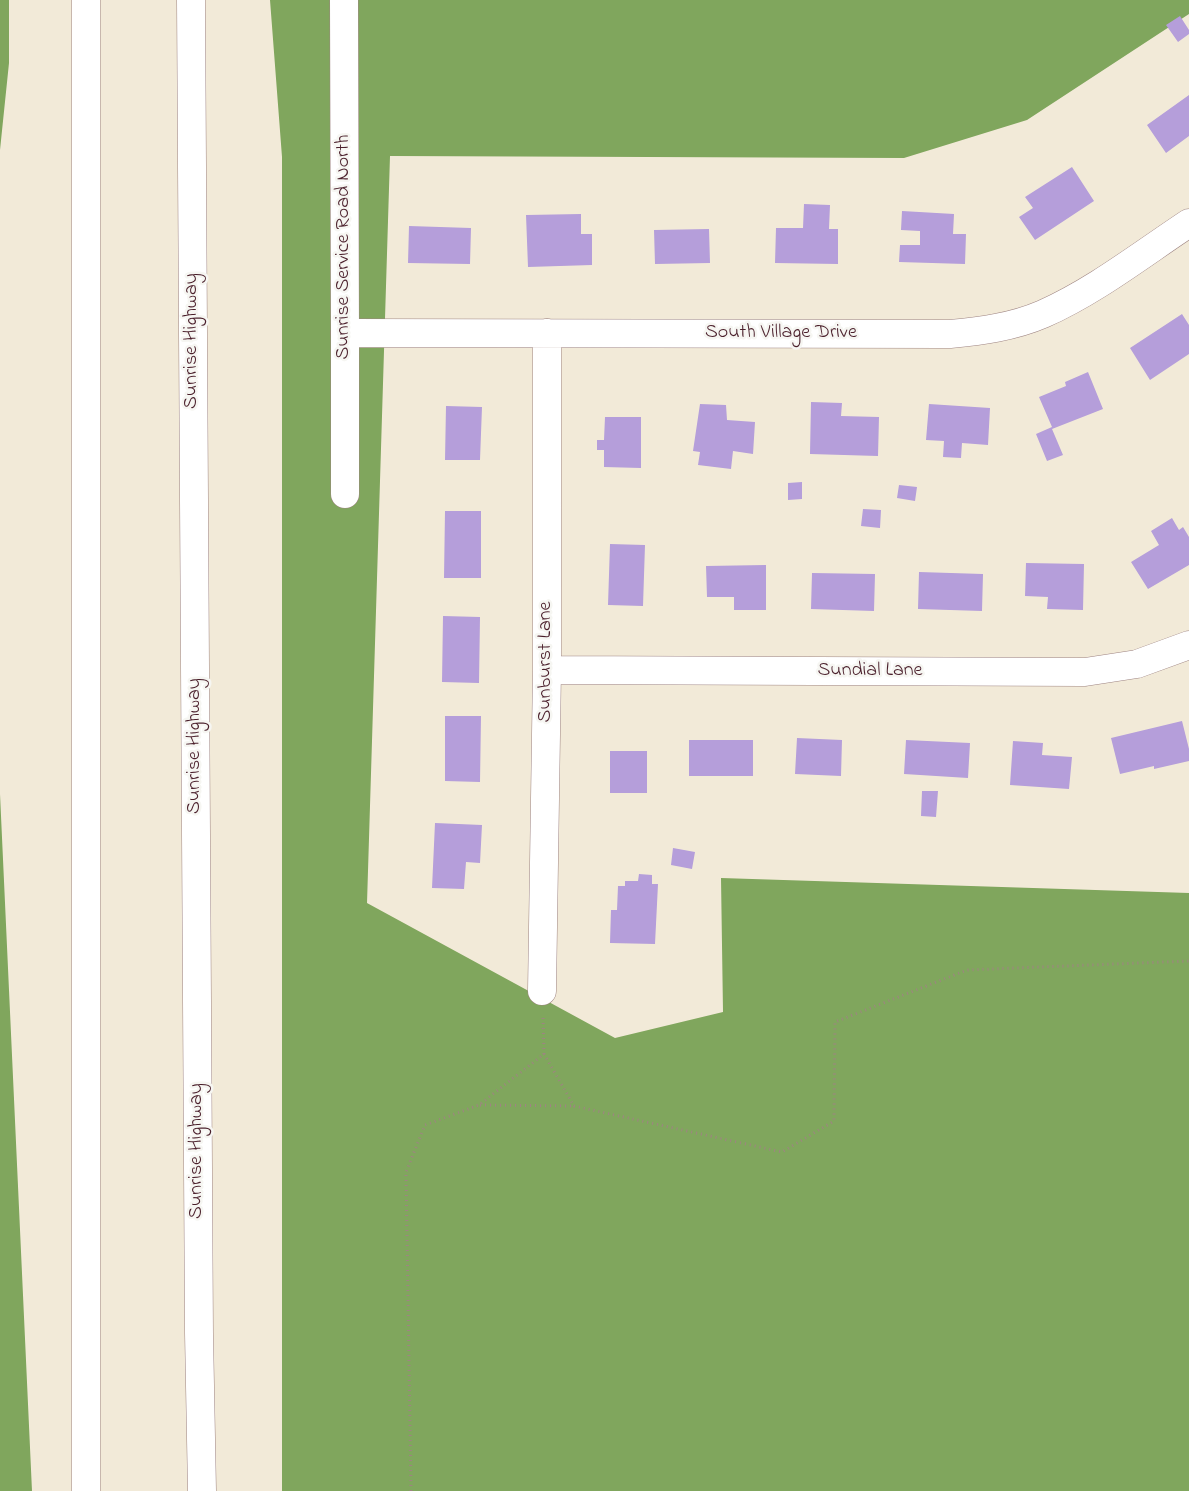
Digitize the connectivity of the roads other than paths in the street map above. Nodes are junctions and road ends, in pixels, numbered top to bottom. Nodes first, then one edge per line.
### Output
1 (69, 0) edge
2 (86, 0) edge
3 (344, 0) edge
4 (192, 9) edge
5 (86, 149) junction
6 (1189, 223) edge
7 (345, 332) junction
8 (547, 333) junction
9 (346, 494) dead end
10 (1189, 644) edge
11 (547, 670) junction
12 (542, 991) road end
13 (86, 1491) edge
14 (202, 1491) edge

1 - 5 main road
2 - 5 main road
3 - 7 main road, Sunrise Service Road North
4 - 14 main road, Sunrise Highway
5 - 13 main road
6 - 8 main road, South Village Drive
7 - 8 main road, South Village Drive
7 - 9 main road, Sunrise Service Road North
8 - 11 main road, Sunburst Lane
10 - 11 main road, Sundial Lane
11 - 12 main road, Sunburst Lane

